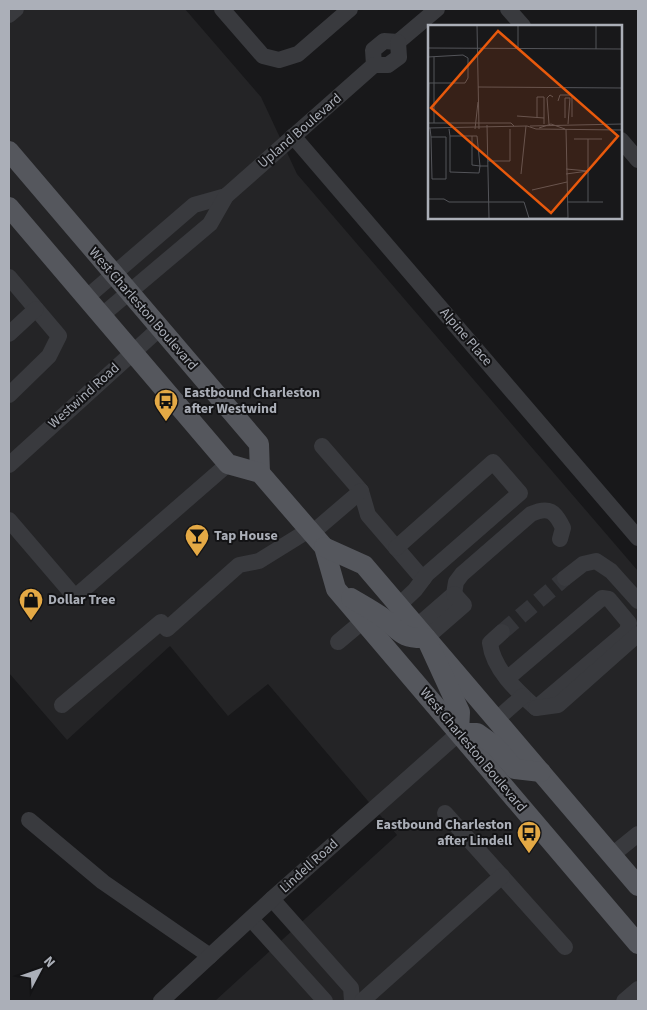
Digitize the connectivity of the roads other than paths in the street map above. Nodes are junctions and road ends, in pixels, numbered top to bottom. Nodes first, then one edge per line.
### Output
1 (16, 9) edge
2 (222, 9) edge
3 (350, 9) edge
4 (437, 9) edge
5 (508, 9) edge
6 (9, 15) edge
7 (522, 25) edge
8 (294, 136) junction
9 (622, 141) edge
10 (9, 151) edge
11 (638, 160) edge
12 (226, 196) junction
13 (9, 207) edge
14 (113, 274) junction
15 (9, 277) edge
16 (129, 292) junction
17 (86, 298) junction
18 (36, 309) junction
19 (101, 316) junction
20 (160, 328) junction
21 (9, 334) edge
22 (132, 353) junction
23 (9, 395) edge
24 (322, 446) dead end
25 (228, 464) junction
26 (9, 465) edge
27 (260, 473) junction
28 (361, 491) junction
29 (9, 520) edge
30 (315, 537) junction
31 (638, 538) edge
32 (560, 539) dead end
33 (396, 548) junction
34 (565, 578) tunnel mouth
35 (423, 579) junction
36 (336, 589) junction
37 (638, 601) edge
38 (398, 606) junction
39 (363, 621) junction
40 (421, 632) junction
41 (502, 632) tunnel mouth
42 (638, 634) edge
43 (338, 642) dead end
44 (508, 678) junction
45 (523, 696) junction
46 (62, 705) dead end
47 (536, 708) junction
48 (496, 720) junction
49 (459, 733) junction
50 (541, 772) junction
51 (445, 813) dead end
52 (29, 820) dead end
53 (638, 834) edge
54 (612, 855) junction
55 (502, 876) junction
56 (638, 886) edge
57 (272, 898) junction
58 (250, 918) junction
59 (638, 944) edge
60 (566, 947) dead end
61 (210, 956) junction
62 (331, 966) junction
63 (310, 985) junction
64 (638, 990) edge
65 (161, 1001) edge
66 (325, 1001) edge
67 (352, 1001) edge
68 (362, 1001) edge
69 (624, 1001) edge

1 - 6 street
2 - 3 street
4 - 8 street, Upland Boulevard
5 - 7 street
8 - 12 street, Upland Boulevard
8 - 31 street, Alpine Place
9 - 11 street
10 - 14 main road, West Charleston Boulevard
12 - 14 street, Upland Boulevard
12 - 16 street, Upland Boulevard
13 - 17 main road
14 - 16 main road, West Charleston Boulevard
14 - 17 street, Upland Boulevard
15 - 18 street
16 - 19 street, Upland Boulevard
16 - 20 main road, West Charleston Boulevard
17 - 19 main road
18 - 21 street
18 - 23 street
19 - 22 main road
20 - 22 street, Westwind Road
20 - 27 main road, West Charleston Boulevard
22 - 25 main road
22 - 26 street, Westwind Road
24 - 28 street
25 - 27 main road
25 - 29 street
27 - 30 main road, West Charleston Boulevard
28 - 30 street
28 - 33 street
30 - 36 main road, West Charleston Boulevard
30 - 38 main road, West Charleston Boulevard
30 - 46 street
32 - 40 street
33 - 35 street
33 - 35 street
34 - 37 street
35 - 38 street
36 - 39 main road, West Charleston Boulevard
36 - 40 main road
38 - 40 main road, West Charleston Boulevard
39 - 43 street
39 - 49 main road, West Charleston Boulevard
40 - 48 main road, West Charleston Boulevard
40 - 49 main road
41 - 44 street
42 - 47 street
44 - 45 street
44 - 47 street
45 - 47 street
45 - 48 street
48 - 50 main road, West Charleston Boulevard
49 - 50 main road
49 - 57 street, Lindell Road
49 - 59 main road, West Charleston Boulevard
50 - 54 main road, West Charleston Boulevard
51 - 55 street
52 - 61 street
53 - 54 street
54 - 56 main road, West Charleston Boulevard
55 - 60 street
55 - 68 street
57 - 58 street, Lindell Road
57 - 62 street
58 - 61 street, Lindell Road
58 - 63 street
61 - 65 street, Lindell Road
62 - 63 street
62 - 67 street
63 - 66 street
64 - 69 street

